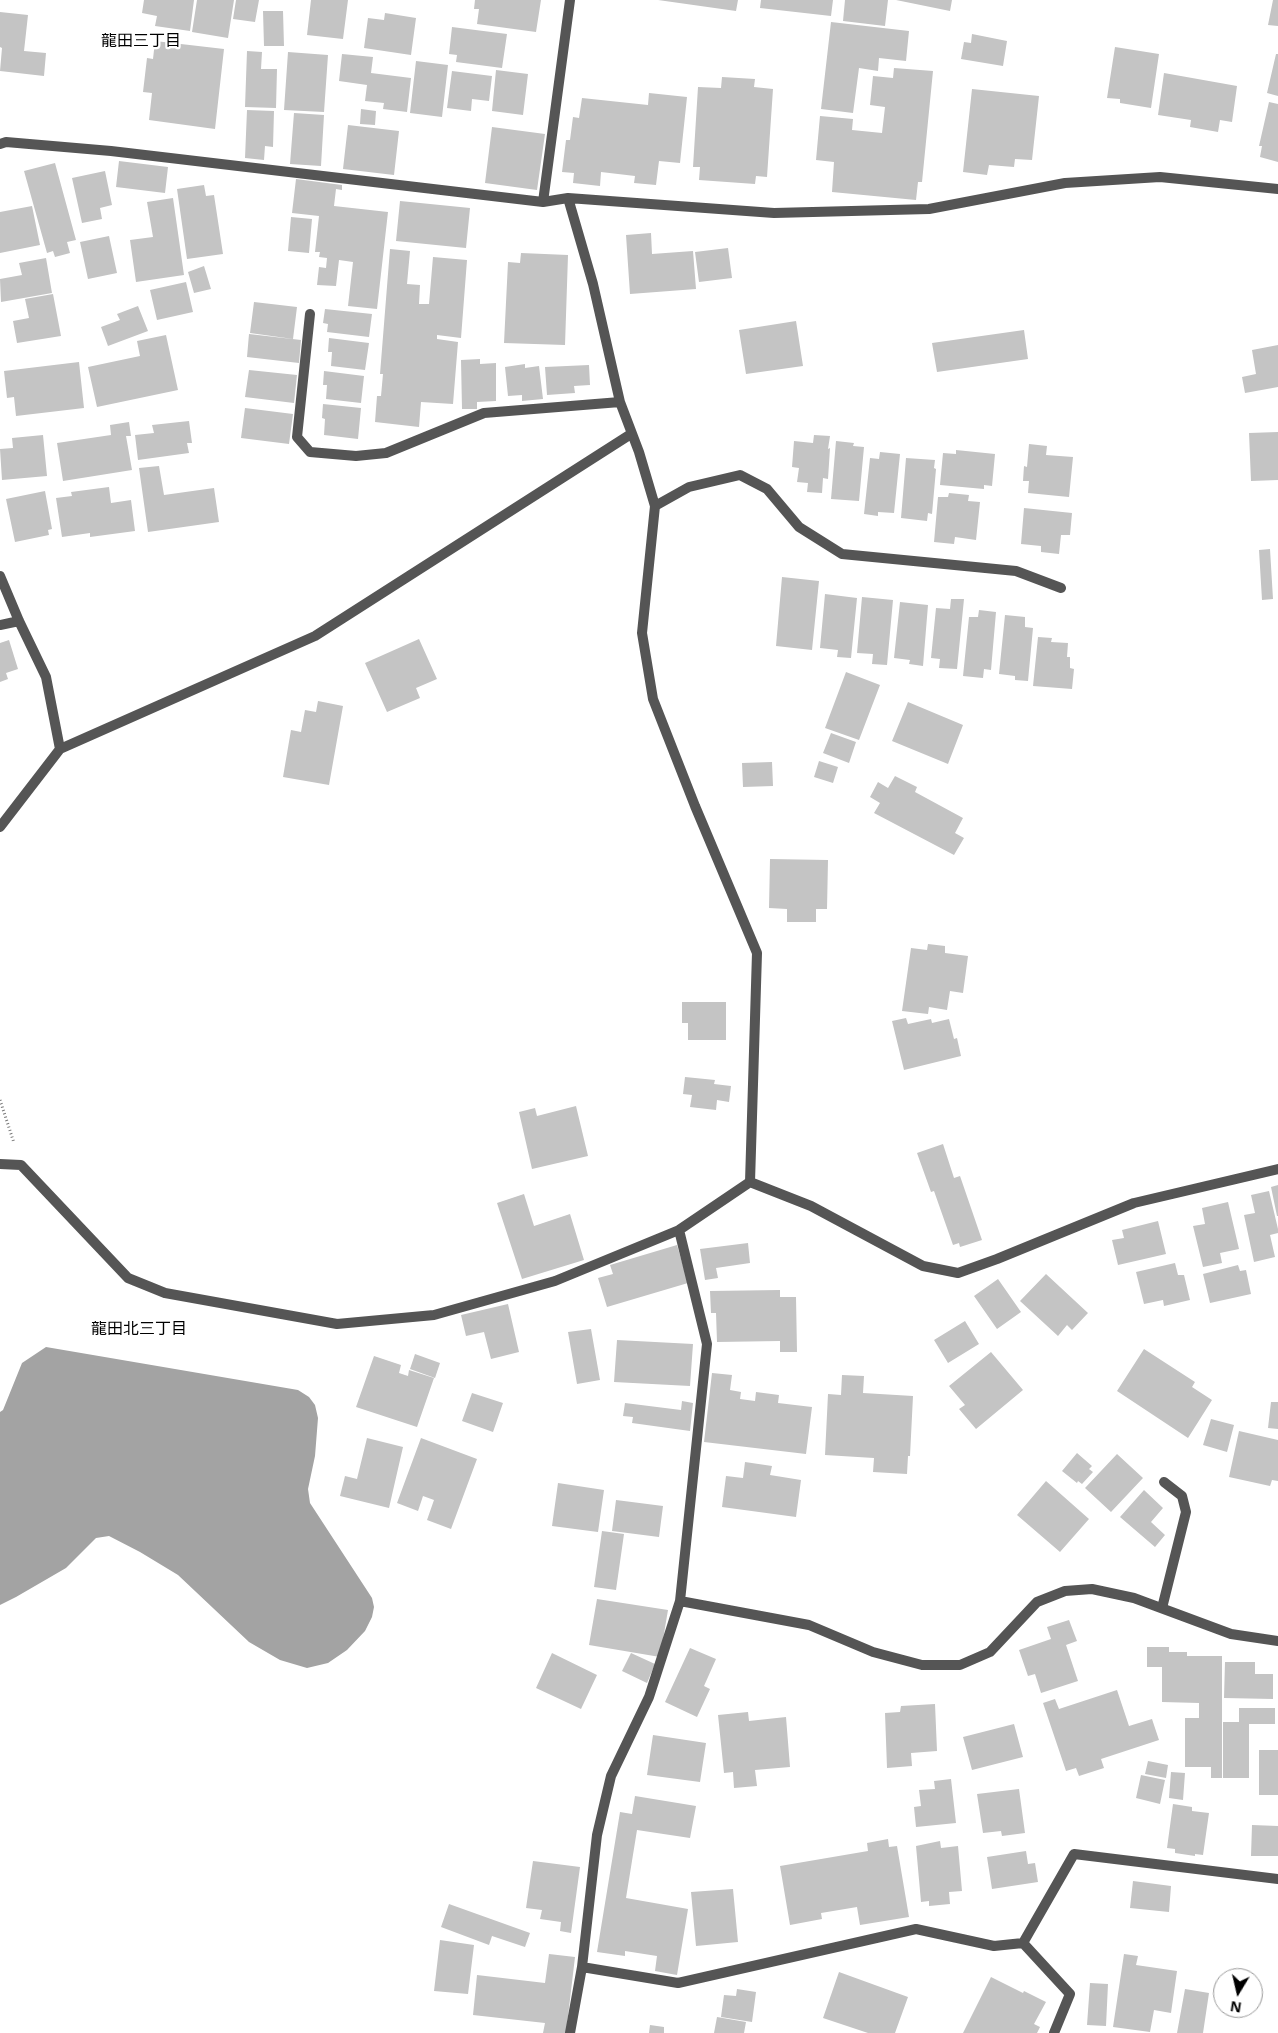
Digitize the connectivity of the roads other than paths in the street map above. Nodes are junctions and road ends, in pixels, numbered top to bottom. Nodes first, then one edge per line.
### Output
1 (570, 0) edge
2 (0, 144) edge
3 (1278, 189) edge
4 (568, 198) junction
5 (543, 202) junction
6 (310, 314) dead end
7 (620, 402) junction
8 (631, 434) junction
9 (655, 506) junction
10 (0, 576) edge
11 (1061, 588) dead end
12 (19, 621) junction
13 (0, 625) edge
14 (60, 749) junction
15 (0, 826) edge
16 (0, 1164) edge
17 (1278, 1169) edge
18 (750, 1182) junction
19 (679, 1230) junction
20 (1164, 1482) dead end
21 (680, 1601) junction
22 (1162, 1608) junction
23 (1278, 1641) edge
24 (1278, 1879) edge
25 (1022, 1942) junction
26 (582, 1967) junction
27 (570, 2033) edge
28 (1054, 2033) edge

1 - 5 street
2 - 5 street
3 - 4 street
4 - 5 street
4 - 7 street
6 - 7 street
7 - 8 street
8 - 9 street
8 - 14 street
9 - 11 street
9 - 18 street
10 - 12 street
12 - 13 street
12 - 14 street
14 - 15 street
16 - 19 street
17 - 18 street
18 - 19 street
19 - 21 street
20 - 22 street
21 - 22 street
21 - 26 street
22 - 23 street
24 - 25 street
25 - 26 street
25 - 28 street
26 - 27 street

